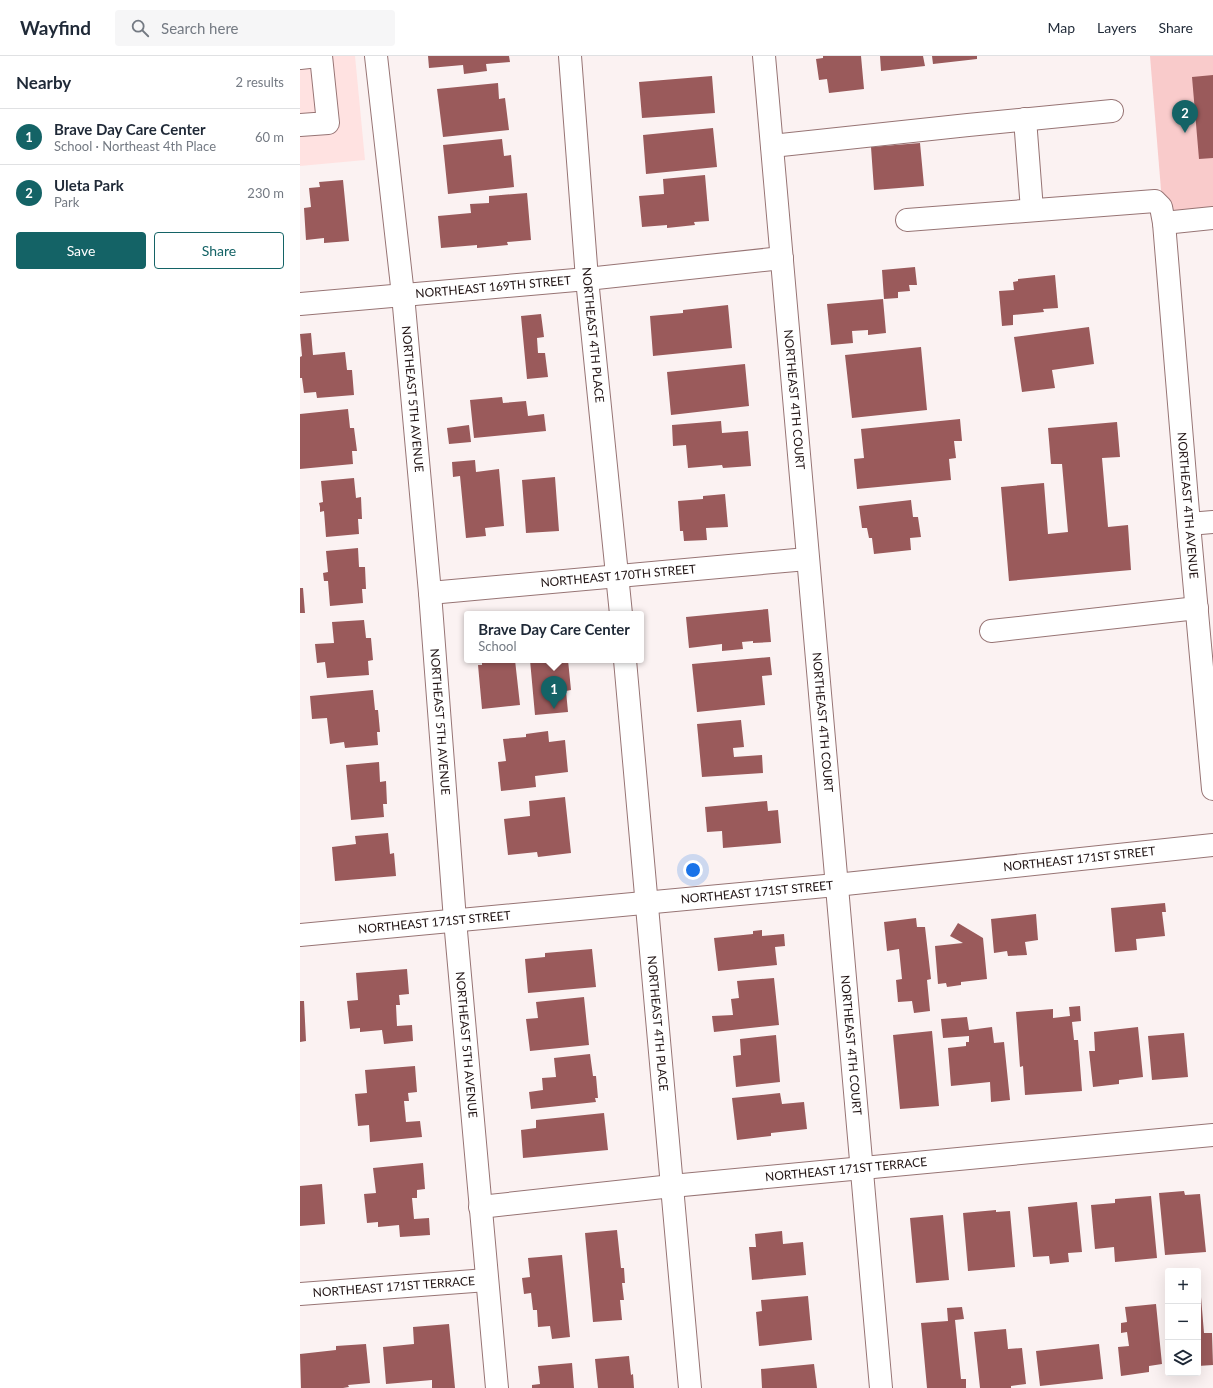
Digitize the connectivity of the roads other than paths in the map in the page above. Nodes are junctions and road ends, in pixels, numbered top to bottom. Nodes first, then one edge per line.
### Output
1 (318, 56) edge
2 (322, 56) edge
3 (376, 56) edge
4 (570, 56) edge
5 (764, 56) edge
6 (300, 58) edge
7 (1112, 111) dead end
8 (1025, 119) junction
9 (300, 125) edge
10 (772, 146) junction
11 (1032, 210) junction
12 (1213, 218) edge
13 (907, 220) dead end
14 (1164, 223) junction
15 (782, 258) junction
16 (587, 279) junction
17 (403, 295) junction
18 (300, 304) edge
19 (1213, 522) edge
20 (1189, 524) junction
21 (807, 559) junction
22 (618, 576) junction
23 (430, 593) junction
24 (1197, 608) junction
25 (621, 611) edge
26 (991, 631) dead end
27 (625, 663) edge
28 (1213, 788) edge
29 (1213, 845) edge
30 (836, 885) junction
31 (646, 902) junction
32 (455, 920) junction
33 (300, 935) edge
34 (1213, 1135) edge
35 (861, 1168) junction
36 (672, 1186) junction
37 (480, 1207) junction
38 (487, 1280) junction
39 (300, 1294) edge
40 (497, 1388) edge
41 (690, 1388) edge
42 (881, 1388) edge

1 - 6 street
2 - 9 street
3 - 17 street, NORTHEAST 5TH AVENUE
4 - 16 street, NORTHEAST 4TH PLACE
5 - 10 street, NORTHEAST 4TH COURT
7 - 8 street
8 - 10 street
8 - 11 street
10 - 15 street, NORTHEAST 4TH COURT
11 - 13 street, NORTHEAST 4TH AVENUE
11 - 14 street, NORTHEAST 4TH AVENUE
12 - 14 street
14 - 20 street, NORTHEAST 4TH AVENUE
15 - 16 street, NORTHEAST 169TH STREET
15 - 21 street, NORTHEAST 4TH COURT
16 - 17 street, NORTHEAST 169TH STREET
16 - 22 street, NORTHEAST 4TH PLACE
17 - 18 street, NORTHEAST 169TH STREET
17 - 23 street, NORTHEAST 5TH AVENUE
19 - 20 street
20 - 24 street, NORTHEAST 4TH AVENUE
21 - 22 street, NORTHEAST 170TH STREET
21 - 30 street, NORTHEAST 4TH COURT
22 - 23 street, NORTHEAST 170TH STREET
22 - 25 street, NORTHEAST 4TH PLACE
23 - 32 street, NORTHEAST 5TH AVENUE
24 - 26 street
24 - 28 street, NORTHEAST 4TH AVENUE
27 - 31 street, NORTHEAST 4TH PLACE
29 - 30 street, NORTHEAST 171ST STREET
30 - 31 street, NORTHEAST 171ST STREET
30 - 35 street, NORTHEAST 4TH COURT
31 - 32 street, NORTHEAST 171ST STREET
31 - 36 street, NORTHEAST 4TH PLACE
32 - 33 street, NORTHEAST 171ST STREET
32 - 37 street, NORTHEAST 5TH AVENUE
34 - 35 street, NORTHEAST 171ST TERRACE
35 - 36 street, NORTHEAST 171ST TERRACE
35 - 42 street, NORTHEAST 4TH COURT
36 - 37 street, NORTHEAST 171ST TERRACE
36 - 41 street, NORTHEAST 4TH PLACE
37 - 38 street, NORTHEAST 5TH AVENUE
38 - 39 street, NORTHEAST 171ST TERRACE
38 - 40 street, NORTHEAST 5TH AVENUE

